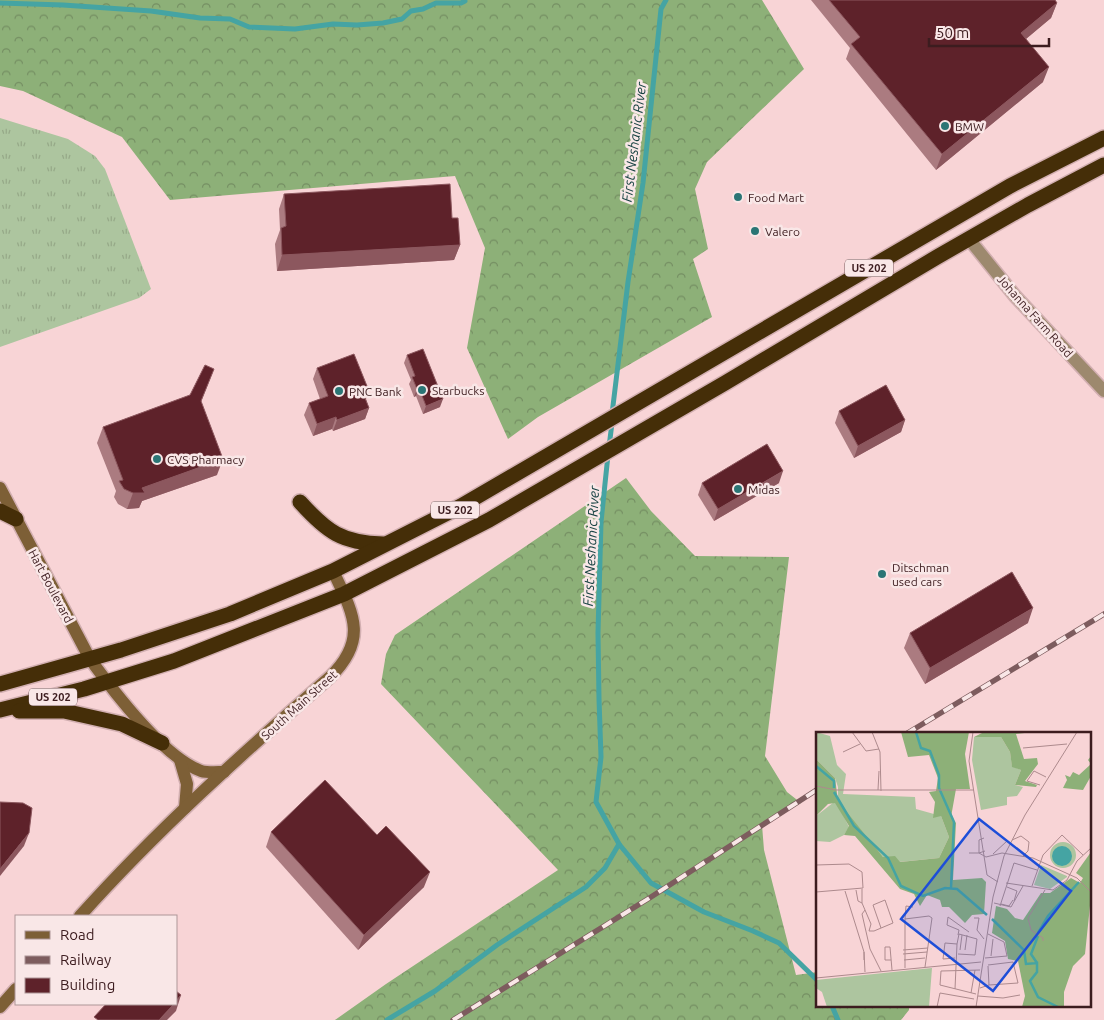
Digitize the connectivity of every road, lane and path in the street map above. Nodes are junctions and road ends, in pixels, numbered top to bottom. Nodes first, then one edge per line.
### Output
1 (1104, 138) edge
2 (1104, 166) edge
3 (969, 239) junction
4 (1104, 391) edge
5 (0, 488) edge
6 (300, 502) dead end
7 (0, 511) edge
8 (16, 519) junction
9 (387, 544) junction
10 (333, 571) junction
11 (344, 594) junction
12 (90, 659) junction
13 (4, 681) edge
14 (107, 682) junction
15 (0, 711) edge
16 (162, 743) junction
17 (180, 760) junction
18 (224, 772) junction
19 (185, 808) junction
20 (81, 915) edge
21 (15, 990) edge
22 (0, 1007) edge

1 - 9 highway, US 202
2 - 3 highway, US 202
3 - 4 street, Johanna Farm Road
3 - 11 highway, US 202
5 - 8 street, Hart Boulevard
6 - 9 highway
7 - 8 highway
8 - 12 street, Hart Boulevard
9 - 10 highway, US 202
10 - 11 street, South Main Street
10 - 12 highway, US 202
11 - 14 highway, US 202
11 - 18 street, South Main Street
12 - 13 highway, US 202
12 - 14 street, Hart Boulevard
14 - 15 highway, US 202
14 - 16 street
15 - 16 highway
16 - 17 street
17 - 18 street
17 - 19 street
18 - 19 street, South Main Street
19 - 20 street, South Main Street
21 - 22 street

